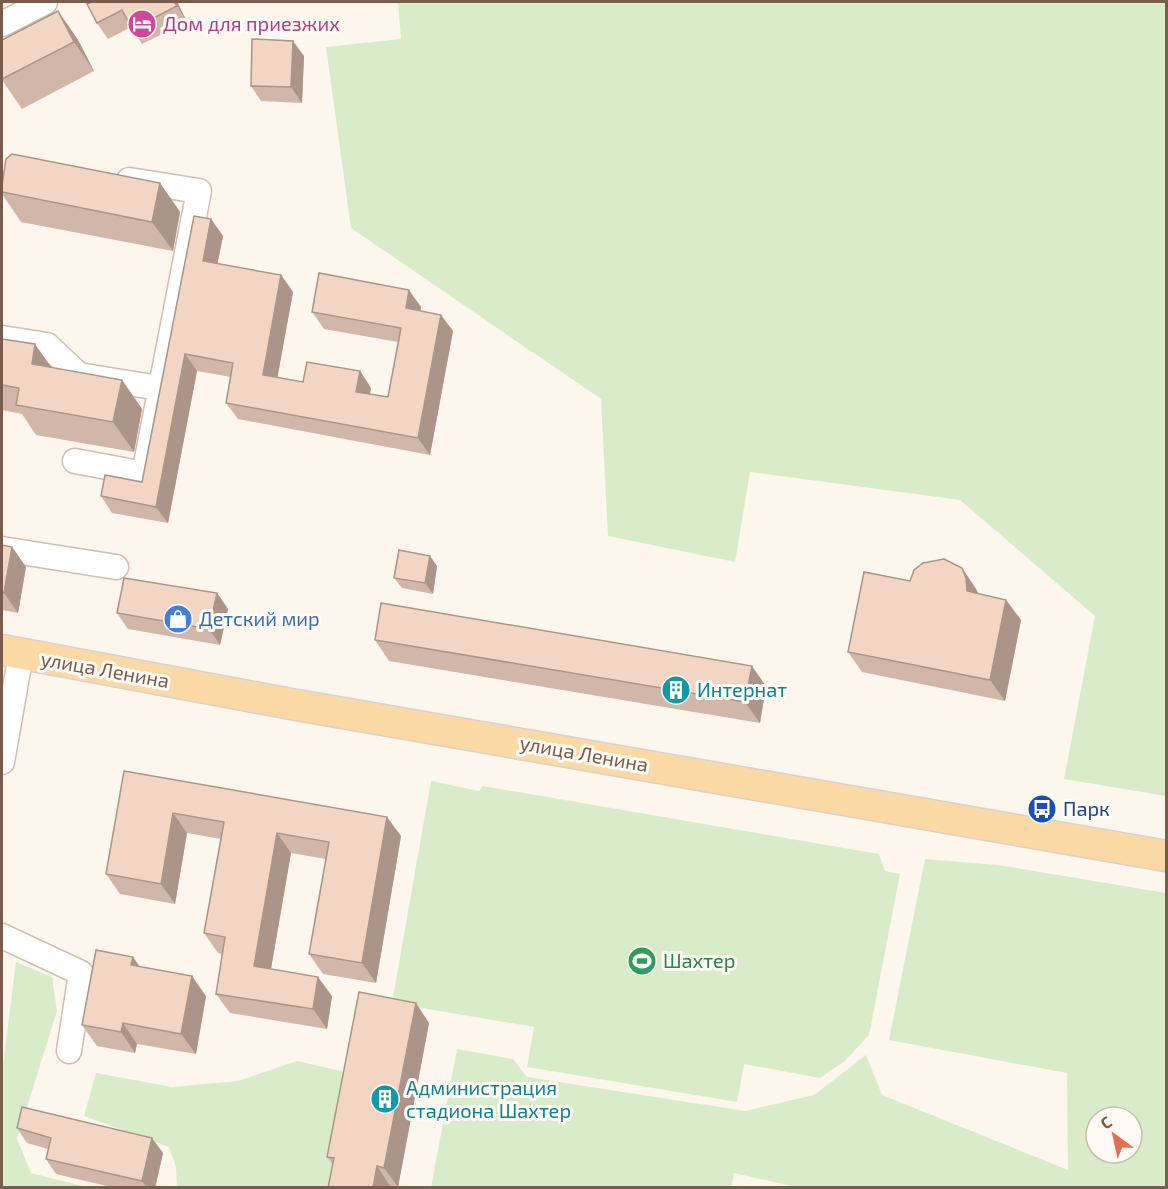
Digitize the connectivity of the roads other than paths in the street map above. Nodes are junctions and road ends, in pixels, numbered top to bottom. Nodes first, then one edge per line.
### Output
1 (45, 2) edge
2 (2, 24) edge
3 (107, 176) edge
4 (2, 338) edge
5 (159, 388) junction
6 (75, 461) dead end
7 (2, 549) edge
8 (116, 567) dead end
9 (11, 652) edge
10 (2, 762) edge
11 (1167, 856) edge
12 (2, 936) edge
13 (69, 1051) dead end

1 - 2 street
3 - 5 street
4 - 5 street
5 - 6 street
7 - 8 street
9 - 10 street
9 - 11 main road, улица Ленина
12 - 13 street

